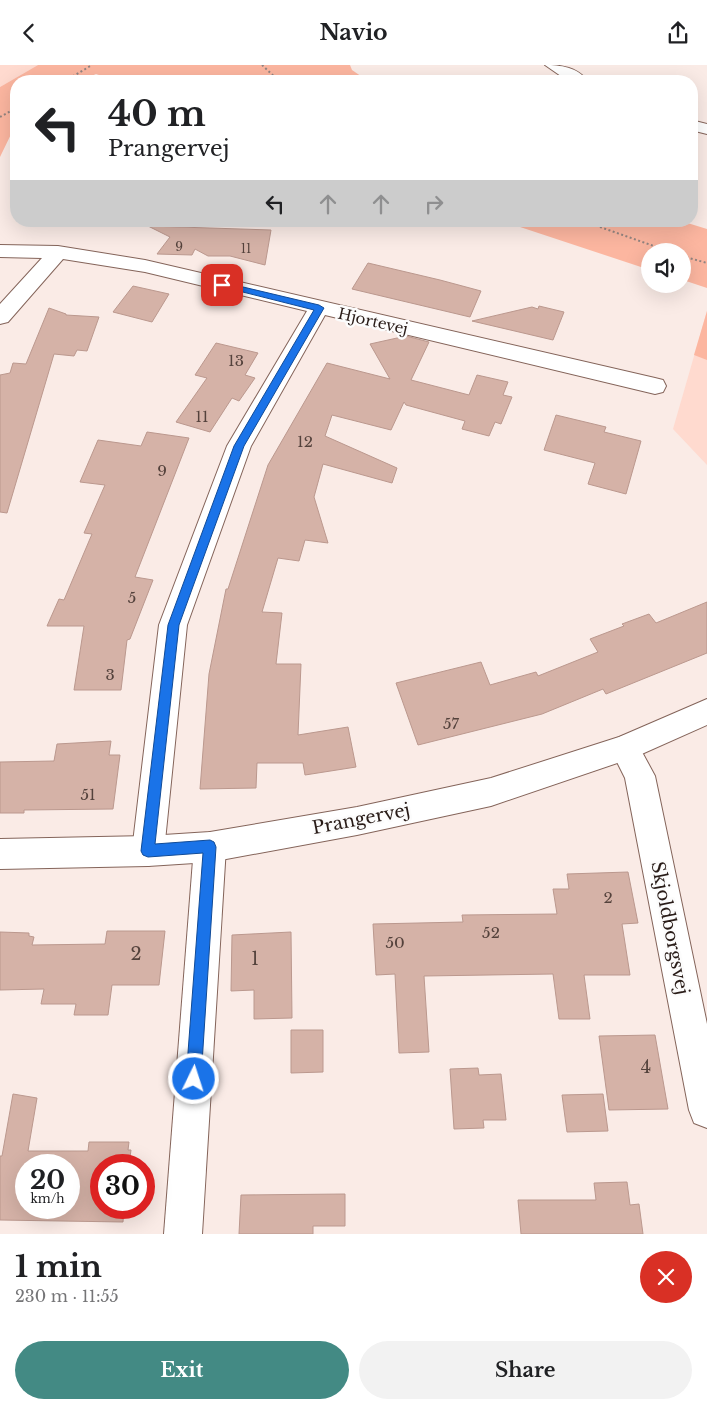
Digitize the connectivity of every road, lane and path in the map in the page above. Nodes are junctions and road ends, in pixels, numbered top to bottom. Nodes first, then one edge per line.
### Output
1 (92, 65) edge
2 (262, 65) edge
3 (553, 65) edge
4 (75, 75) edge
5 (272, 75) edge
6 (569, 75) edge
7 (600, 227) edge
8 (645, 243) edge
9 (0, 251) edge
10 (58, 252) junction
11 (691, 259) edge
12 (707, 263) edge
13 (319, 308) junction
14 (0, 317) edge
15 (655, 386) dead end
16 (707, 713) edge
17 (625, 748) junction
18 (210, 847) junction
19 (148, 851) junction
20 (0, 854) edge
21 (707, 1110) edge
22 (183, 1234) edge

1 - 4 path
2 - 5 path
3 - 6 street
7 - 8 path
9 - 10 street, Hjortevej
10 - 13 street, Hjortevej
10 - 14 street
11 - 12 path
13 - 15 street, Hjortevej
13 - 19 street
16 - 17 street, Prangervej
17 - 18 street, Prangervej
17 - 21 street, Skjoldborgsvej
18 - 19 street, Prangervej
18 - 22 street
19 - 20 street, Prangervej

